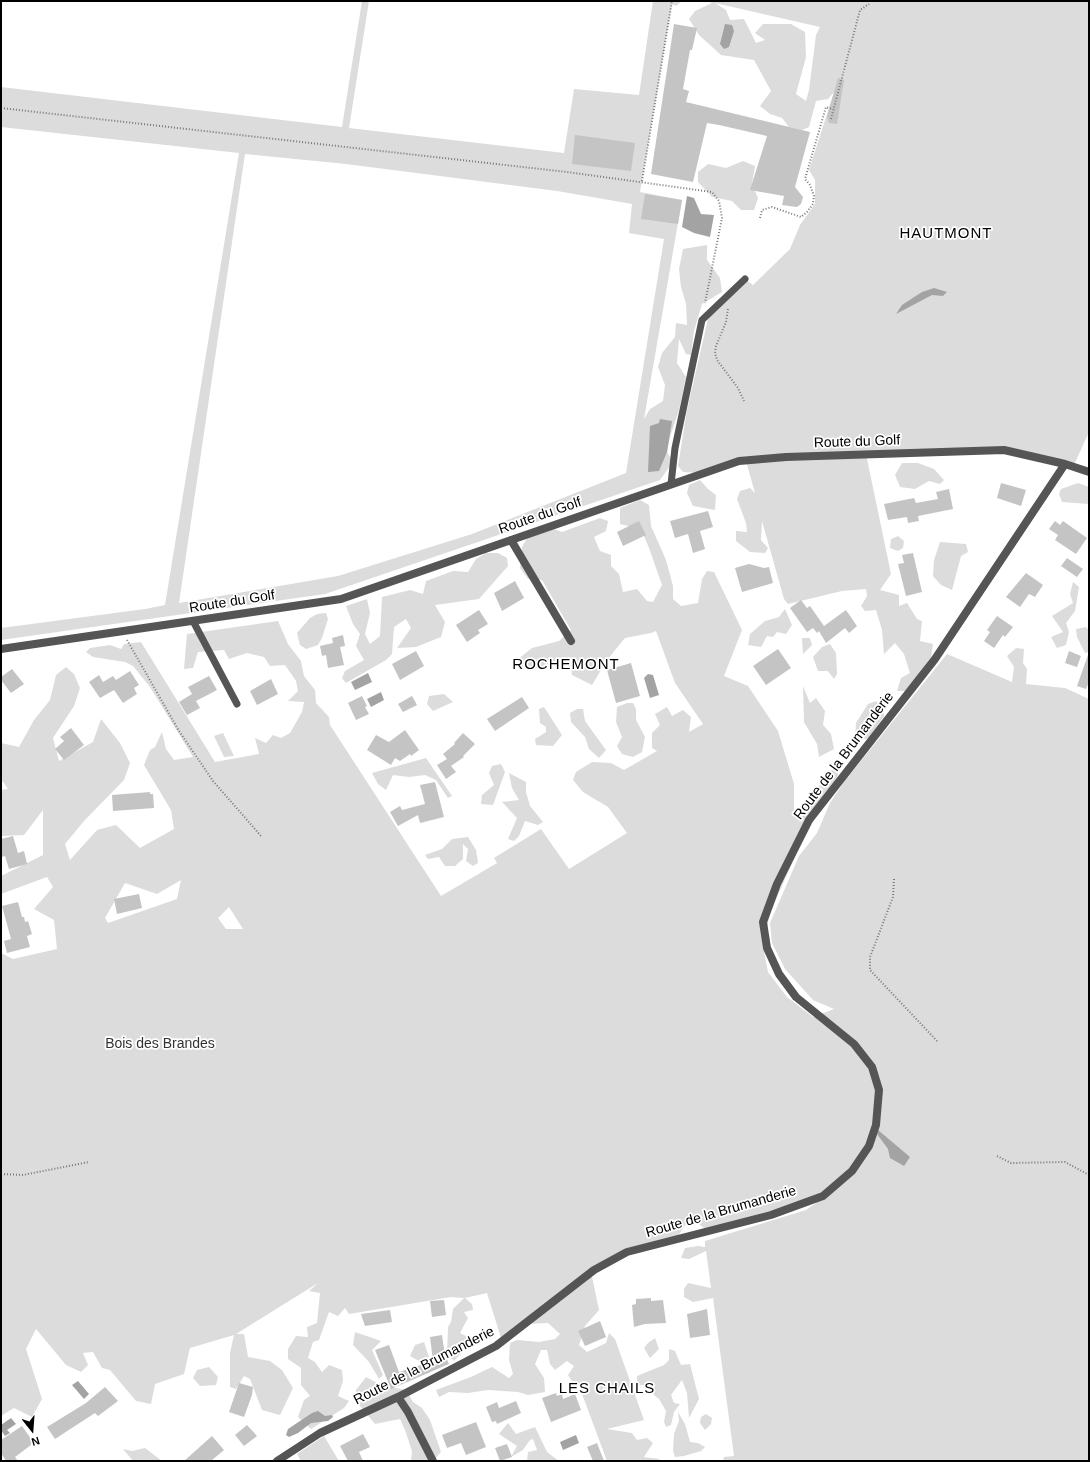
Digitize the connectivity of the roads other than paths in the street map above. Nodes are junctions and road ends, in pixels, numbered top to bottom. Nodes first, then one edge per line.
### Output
1 (744, 279) dead end
2 (1065, 464) junction
3 (1089, 472) edge
4 (671, 484) junction
5 (511, 540) junction
6 (193, 621) junction
7 (571, 641) dead end
8 (1, 650) edge
9 (237, 704) dead end
10 (398, 1397) junction
11 (277, 1461) edge
12 (432, 1461) edge

1 - 4 lane
2 - 3 street, Route du Golf
2 - 4 street, Route du Golf
2 - 10 street, Route de la Brumanderie
4 - 5 street, Route du Golf
5 - 6 street, Route du Golf
5 - 7 street
6 - 8 street, Route du Golf
6 - 9 lane
10 - 11 street, Route de la Brumanderie
10 - 12 street

